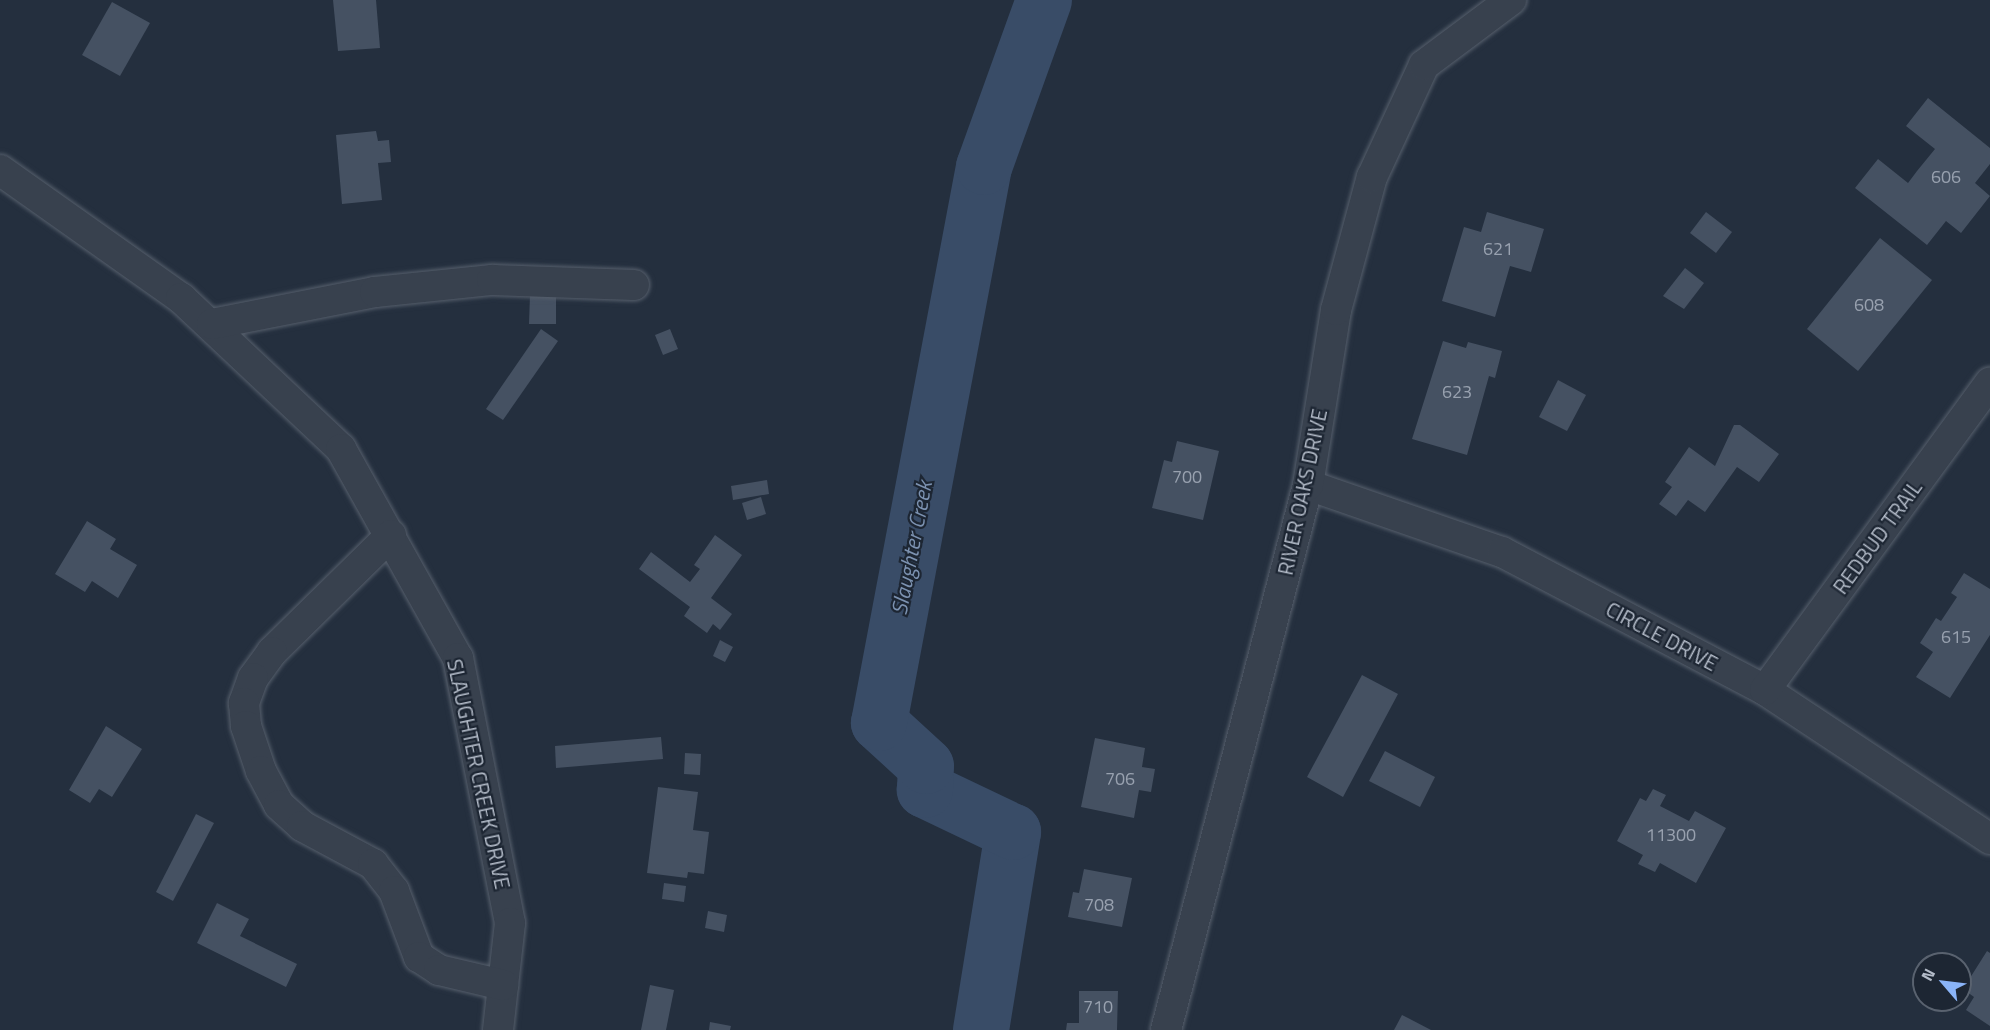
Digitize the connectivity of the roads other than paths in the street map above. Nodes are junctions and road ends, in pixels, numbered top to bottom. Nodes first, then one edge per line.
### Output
1 (1511, 0) edge
2 (0, 170) edge
3 (634, 285) dead end
4 (212, 324) junction
5 (1990, 383) edge
6 (1308, 485) junction
7 (391, 535) junction
8 (1765, 690) junction
9 (1990, 839) edge
10 (503, 985) junction
11 (498, 1030) edge
12 (1166, 1030) edge

1 - 6 street, RIVER OAKS DRIVE
2 - 4 street, SLAUGHTER CREEK DRIVE
3 - 4 street
4 - 7 street, SLAUGHTER CREEK DRIVE
5 - 8 street, REDBUD TRAIL
6 - 8 street, CIRCLE DRIVE
6 - 12 street, RIVER OAKS DRIVE
7 - 10 street, SLAUGHTER CREEK DRIVE
7 - 10 street
8 - 9 street, CIRCLE DRIVE
10 - 11 street, SLAUGHTER CREEK DRIVE

